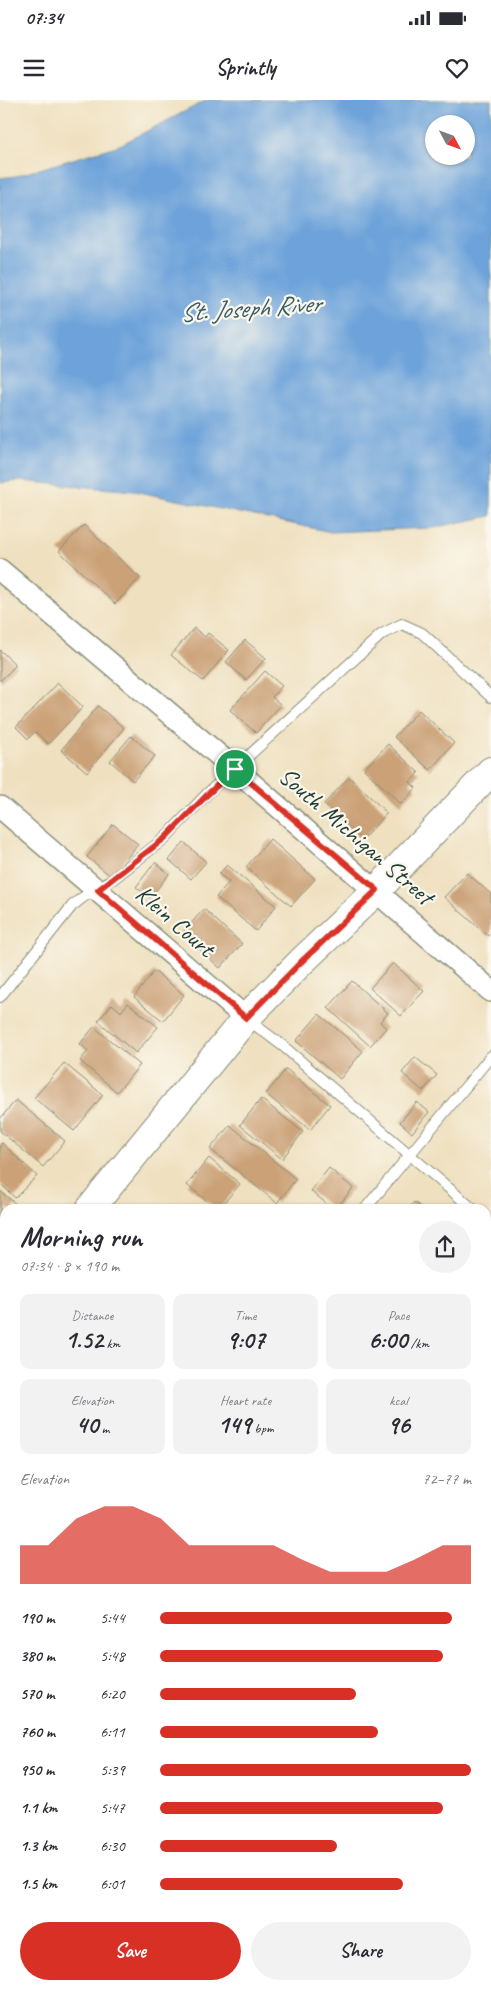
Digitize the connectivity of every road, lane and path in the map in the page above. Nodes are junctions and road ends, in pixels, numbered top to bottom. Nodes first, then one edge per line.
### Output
1 (0, 570) edge
2 (491, 697) edge
3 (235, 769) junction
4 (491, 771) edge
5 (0, 806) edge
6 (98, 890) junction
7 (377, 890) junction
8 (491, 991) edge
9 (0, 997) edge
10 (246, 1018) junction
11 (491, 1056) edge
12 (410, 1154) junction
13 (94, 1204) edge
14 (369, 1204) edge
15 (467, 1204) edge

1 - 3 street, South Michigan Street
2 - 3 lane
3 - 6 lane
3 - 7 street, South Michigan Street
4 - 7 main road
5 - 6 street, Klein Court
6 - 9 lane
6 - 10 street, Klein Court
7 - 8 street, South Michigan Street
7 - 10 main road
10 - 12 lane
10 - 13 main road
11 - 12 lane
12 - 14 lane
12 - 15 lane

